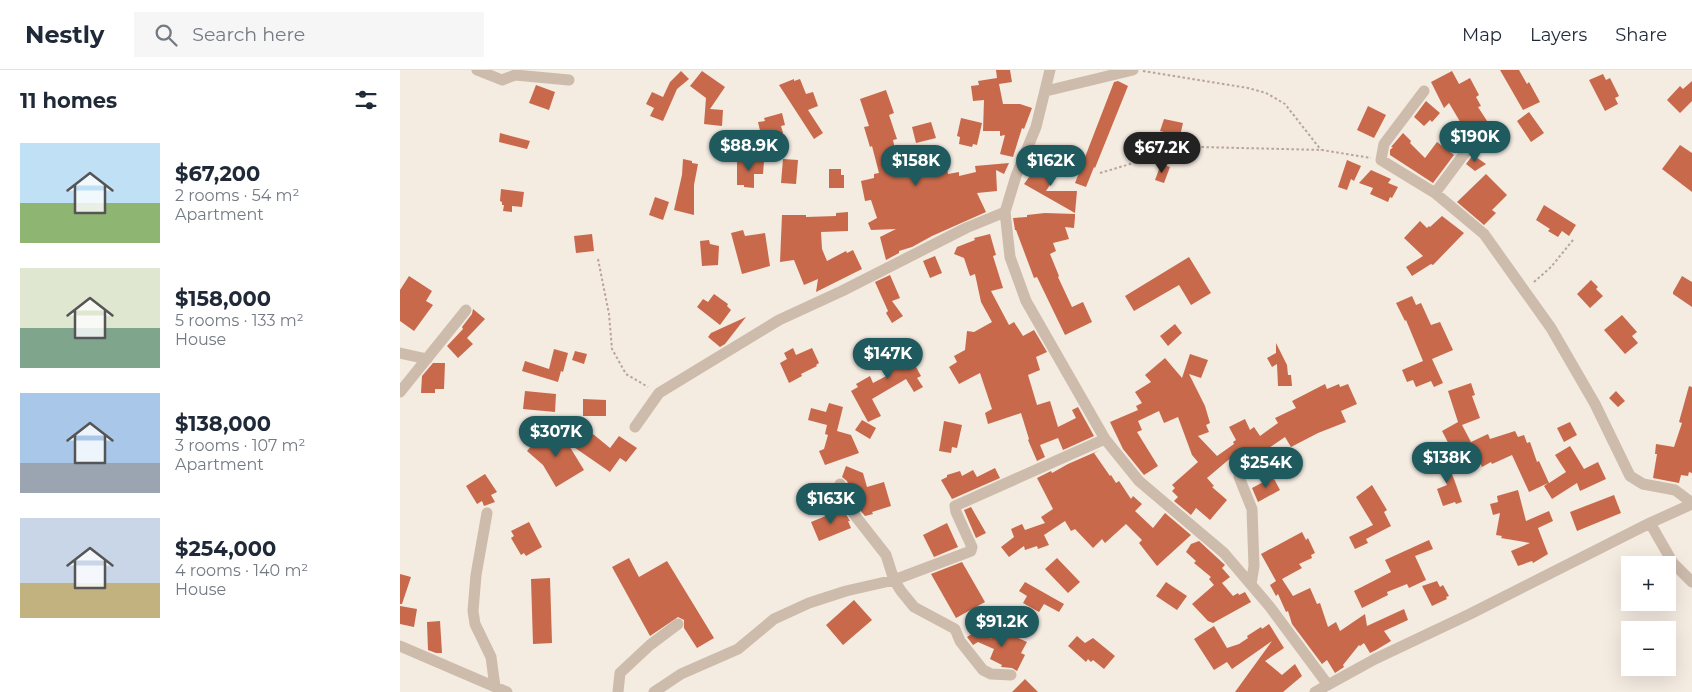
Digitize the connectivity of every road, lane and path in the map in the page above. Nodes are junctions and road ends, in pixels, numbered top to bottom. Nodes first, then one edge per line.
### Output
1 (477, 70) edge
2 (1050, 70) edge
3 (1134, 70) edge
4 (569, 80) dead end
5 (1046, 91) junction
6 (1424, 91) dead end
7 (1470, 146) dead end
8 (1322, 150) junction
9 (1381, 160) junction
10 (1100, 172) dead end
11 (1435, 193) junction
12 (1005, 212) junction
13 (1573, 240) dead end
14 (598, 258) dead end
15 (1524, 290) junction
16 (466, 310) dead end
17 (400, 353) edge
18 (427, 359) junction
19 (400, 392) edge
20 (659, 393) junction
21 (635, 427) dead end
22 (1105, 439) junction
23 (1239, 477) dead end
24 (840, 484) dead end
25 (1692, 504) edge
26 (487, 513) dead end
27 (1650, 523) junction
28 (894, 580) junction
29 (1692, 582) edge
30 (1250, 584) junction
31 (678, 624) dead end
32 (400, 646) edge
33 (1011, 675) dead end
34 (1328, 685) junction
35 (495, 687) junction
36 (507, 692) edge
37 (618, 692) edge
38 (654, 692) edge
39 (1315, 692) edge

1 - 4 street
2 - 5 street
3 - 5 street
3 - 8 path
5 - 12 street
6 - 9 street
7 - 11 street
8 - 9 path
8 - 10 path
9 - 11 street
11 - 15 street
12 - 20 street
12 - 22 street
13 - 15 path
14 - 20 path
15 - 25 street
16 - 18 street
17 - 18 street
18 - 19 street
20 - 21 street
22 - 28 street
22 - 30 street
23 - 30 street
24 - 28 street
25 - 27 street
26 - 35 street
27 - 29 street
27 - 34 street
28 - 33 street
28 - 38 street
30 - 34 street
31 - 37 street
32 - 35 street
34 - 39 street
35 - 36 street

